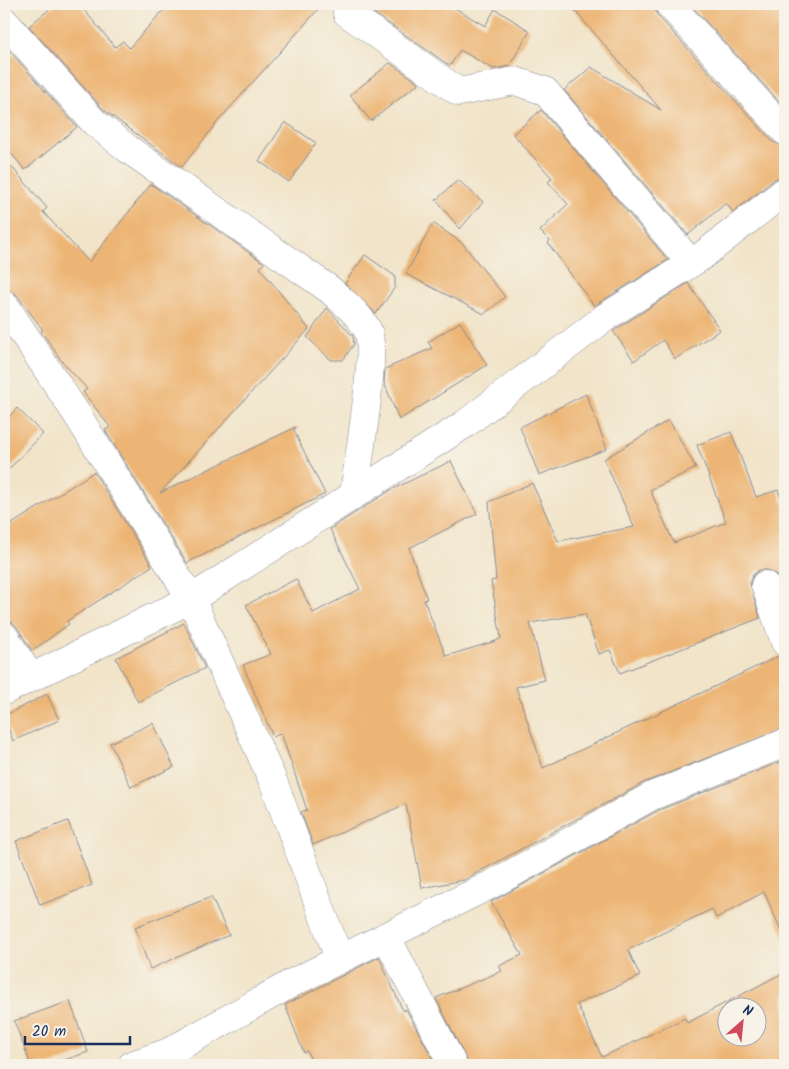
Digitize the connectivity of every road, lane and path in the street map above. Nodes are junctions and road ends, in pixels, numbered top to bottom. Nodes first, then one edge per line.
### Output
1 (20, 4) edge
2 (669, 4) edge
3 (347, 13) dead end
4 (4, 20) edge
5 (785, 131) edge
6 (785, 191) edge
7 (691, 263) junction
8 (4, 304) edge
9 (354, 493) junction
10 (765, 585) dead end
11 (191, 599) junction
12 (4, 636) edge
13 (785, 642) edge
14 (31, 678) junction
15 (4, 692) edge
16 (785, 743) edge
17 (386, 936) junction
18 (338, 958) junction
19 (132, 1065) edge
20 (453, 1065) edge

1 - 4 street
2 - 5 street
3 - 7 street
4 - 9 street
6 - 7 street
7 - 9 street
8 - 11 street
9 - 11 street
10 - 13 street
11 - 14 street
11 - 18 street
12 - 14 street
14 - 15 street
16 - 17 street
17 - 18 street
17 - 20 street
18 - 19 street

